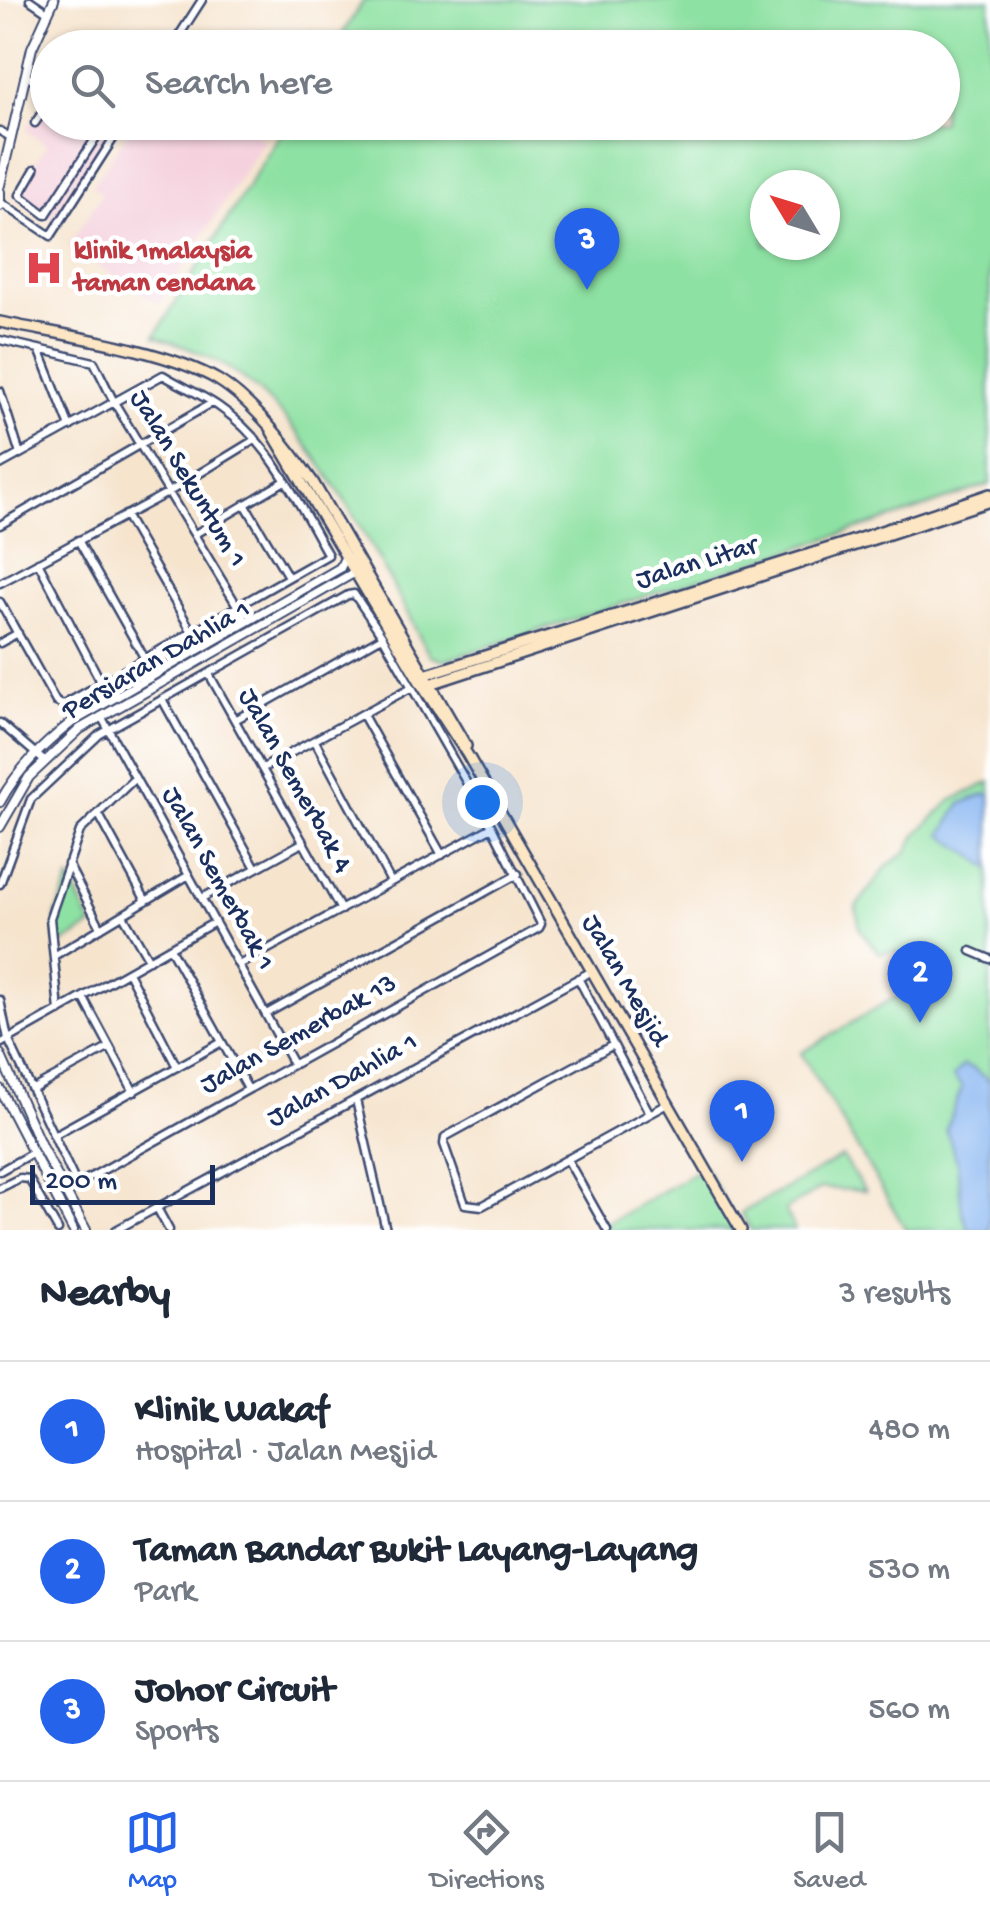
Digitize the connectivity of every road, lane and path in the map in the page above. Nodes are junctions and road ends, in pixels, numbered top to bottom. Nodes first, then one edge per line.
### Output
1 (30, 0) edge
2 (54, 0) edge
3 (202, 0) edge
4 (46, 11) junction
5 (40, 30) edge
6 (183, 30) edge
7 (30, 58) edge
8 (24, 76) junction
9 (30, 78) edge
10 (0, 130) edge
11 (10, 137) junction
12 (94, 140) edge
13 (113, 140) edge
14 (35, 169) dead end
15 (0, 188) edge
16 (0, 203) edge
17 (46, 215) junction
18 (59, 224) junction
19 (0, 322) edge
20 (0, 340) edge
21 (39, 348) junction
22 (0, 391) edge
23 (114, 402) junction
24 (213, 402) junction
25 (70, 427) junction
26 (272, 432) junction
27 (256, 439) junction
28 (141, 446) junction
29 (20, 454) junction
30 (0, 465) edge
31 (286, 481) junction
32 (169, 492) junction
33 (990, 498) edge
34 (245, 504) junction
35 (125, 515) junction
36 (0, 526) edge
37 (195, 534) junction
38 (78, 540) junction
39 (346, 554) junction
40 (38, 562) junction
41 (358, 568) junction
42 (332, 572) junction
43 (286, 575) dead end
44 (0, 583) edge
45 (338, 584) junction
46 (0, 602) edge
47 (238, 606) junction
48 (247, 622) junction
49 (192, 632) junction
50 (18, 634) junction
51 (383, 637) junction
52 (0, 643) edge
53 (416, 658) junction
54 (145, 659) junction
55 (449, 672) junction
56 (209, 674) junction
57 (422, 682) junction
58 (102, 684) junction
59 (440, 698) junction
60 (162, 699) junction
61 (362, 715) junction
62 (101, 716) junction
63 (235, 720) junction
64 (0, 722) edge
65 (108, 728) junction
66 (315, 741) junction
67 (467, 754) junction
68 (39, 756) junction
69 (263, 768) junction
70 (135, 778) junction
71 (0, 802) edge
72 (98, 813) junction
73 (492, 826) junction
74 (0, 827) edge
75 (304, 842) junction
76 (0, 850) edge
77 (9, 853) junction
78 (442, 855) junction
79 (68, 864) junction
80 (256, 868) junction
81 (518, 874) junction
82 (189, 875) junction
83 (391, 882) junction
84 (0, 884) edge
85 (202, 898) junction
86 (146, 900) junction
87 (341, 910) junction
88 (123, 915) junction
89 (215, 922) junction
90 (101, 928) junction
91 (170, 948) junction
92 (971, 951) dead end
93 (54, 956) junction
94 (990, 959) edge
95 (149, 960) junction
96 (239, 965) junction
97 (592, 971) junction
98 (128, 972) junction
99 (578, 978) junction
100 (84, 997) junction
101 (0, 1000) edge
102 (59, 1011) junction
103 (266, 1014) junction
104 (8, 1038) junction
105 (222, 1042) junction
106 (0, 1044) edge
107 (614, 1045) junction
108 (110, 1048) junction
109 (0, 1054) edge
110 (294, 1064) junction
111 (177, 1068) junction
112 (0, 1089) edge
113 (248, 1089) junction
114 (32, 1090) junction
115 (134, 1092) junction
116 (356, 1099) junction
117 (668, 1104) junction
118 (650, 1114) junction
119 (54, 1135) junction
120 (42, 1148) junction
121 (32, 1154) junction
122 (567, 1159) junction
123 (0, 1171) edge
124 (0, 1188) edge
125 (157, 1208) junction
126 (606, 1228) edge
127 (58, 1230) edge
128 (73, 1230) edge
129 (86, 1230) edge
130 (116, 1230) edge
131 (169, 1230) edge
132 (386, 1230) edge
133 (596, 1230) edge
134 (741, 1230) edge

1 - 4 street
2 - 4 street
3 - 6 street
4 - 5 street
7 - 8 street
8 - 9 street
8 - 11 street
10 - 11 street
11 - 15 street
12 - 17 street
13 - 18 street
14 - 17 street
15 - 16 street
16 - 18 street
17 - 18 street
19 - 26 main road, Jalan Mesjid
20 - 21 street
21 - 23 street, Jalan Sekuntum 1
21 - 25 street
22 - 29 street
23 - 24 street
23 - 25 street
23 - 28 street, Jalan Sekuntum 1
24 - 27 street
24 - 28 street
25 - 29 street
26 - 39 main road, Jalan Mesjid
26 - 41 main road, Jalan Mesjid
27 - 31 street
27 - 32 street
28 - 32 street, Jalan Sekuntum 1
28 - 36 street
29 - 30 street
31 - 34 street
31 - 47 street
32 - 35 street
32 - 37 street, Jalan Sekuntum 1
33 - 55 main road, Jalan Litar
34 - 37 street
34 - 43 street
35 - 38 street
35 - 49 street
37 - 47 street, Jalan Sekuntum 1
38 - 40 street
38 - 54 street
39 - 41 main road, Jalan Mesjid
39 - 42 street, Persiaran Dahlia 1
40 - 44 street
40 - 58 street
41 - 45 street, Persiaran Dahlia 1
41 - 53 main road, Jalan Mesjid
41 - 57 main road, Jalan Mesjid
42 - 45 street
42 - 48 street, Persiaran Dahlia 1
45 - 62 street, Persiaran Dahlia 1
46 - 50 street
47 - 48 street, Jalan Sekuntum 1
47 - 49 street
48 - 68 street, Persiaran Dahlia 1
49 - 54 street
50 - 52 street
50 - 58 street
51 - 56 street
51 - 57 street
51 - 63 street
53 - 55 main road
53 - 57 main road, Jalan Mesjid
54 - 58 street
55 - 57 main road, Jalan Litar
55 - 59 main road
56 - 60 street
56 - 63 street, Jalan Semerbak 4
57 - 59 main road, Jalan Mesjid
57 - 61 street
57 - 67 main road, Jalan Mesjid
57 - 73 street
59 - 67 main road, Jalan Mesjid
60 - 65 street
60 - 80 street
61 - 66 street
61 - 78 street
62 - 65 street, Jalan Semerbak 1
62 - 68 street, Persiaran Dahlia 1
63 - 69 street, Jalan Semerbak 4
64 - 68 street
65 - 70 street, Jalan Semerbak 1
65 - 77 street
66 - 69 street
66 - 83 street
67 - 97 main road, Jalan Mesjid
68 - 71 street, Persiaran Dahlia 1
68 - 74 street, Persiaran Dahlia 1
69 - 75 street, Jalan Semerbak 4
70 - 72 street
70 - 82 street, Jalan Semerbak 1
72 - 79 street
72 - 86 street
73 - 78 street
73 - 81 street
75 - 80 street
75 - 87 street, Jalan Semerbak 4
76 - 77 street
77 - 84 street
78 - 83 street
79 - 90 street
79 - 93 street
80 - 85 street
81 - 103 street
81 - 110 street, Jalan Semerbak 13
82 - 85 street, Jalan Semerbak 1
82 - 86 street
83 - 87 street
85 - 89 street, Jalan Semerbak 1
86 - 88 street
87 - 96 street
88 - 90 street
88 - 95 street
89 - 91 street
89 - 96 street, Jalan Semerbak 1
90 - 93 street
91 - 95 street
91 - 105 street
92 - 94 street
93 - 102 street
95 - 98 street
96 - 103 street, Jalan Semerbak 1
97 - 99 street, Jalan Dahlia 1
97 - 117 main road, Jalan Mesjid
98 - 100 street
98 - 111 street
99 - 107 street
99 - 116 street, Jalan Dahlia 1
100 - 102 street
100 - 108 street
101 - 104 street
102 - 104 street
103 - 110 street, Jalan Semerbak 1
104 - 106 street
104 - 114 street
105 - 111 street
105 - 113 street
107 - 118 street
107 - 122 street
108 - 114 street
108 - 115 street
109 - 120 street
110 - 113 street, Jalan Semerbak 13
111 - 115 street
112 - 121 street
113 - 119 street, Jalan Semerbak 13
114 - 119 street
115 - 119 street
116 - 125 street, Jalan Dahlia 1
116 - 132 street
117 - 118 street
117 - 134 main road, Jalan Mesjid
118 - 122 street
120 - 121 street
120 - 129 street
121 - 123 street
121 - 128 street
122 - 126 street
124 - 127 street
125 - 130 street, Jalan Dahlia 1
125 - 131 street
126 - 133 street

